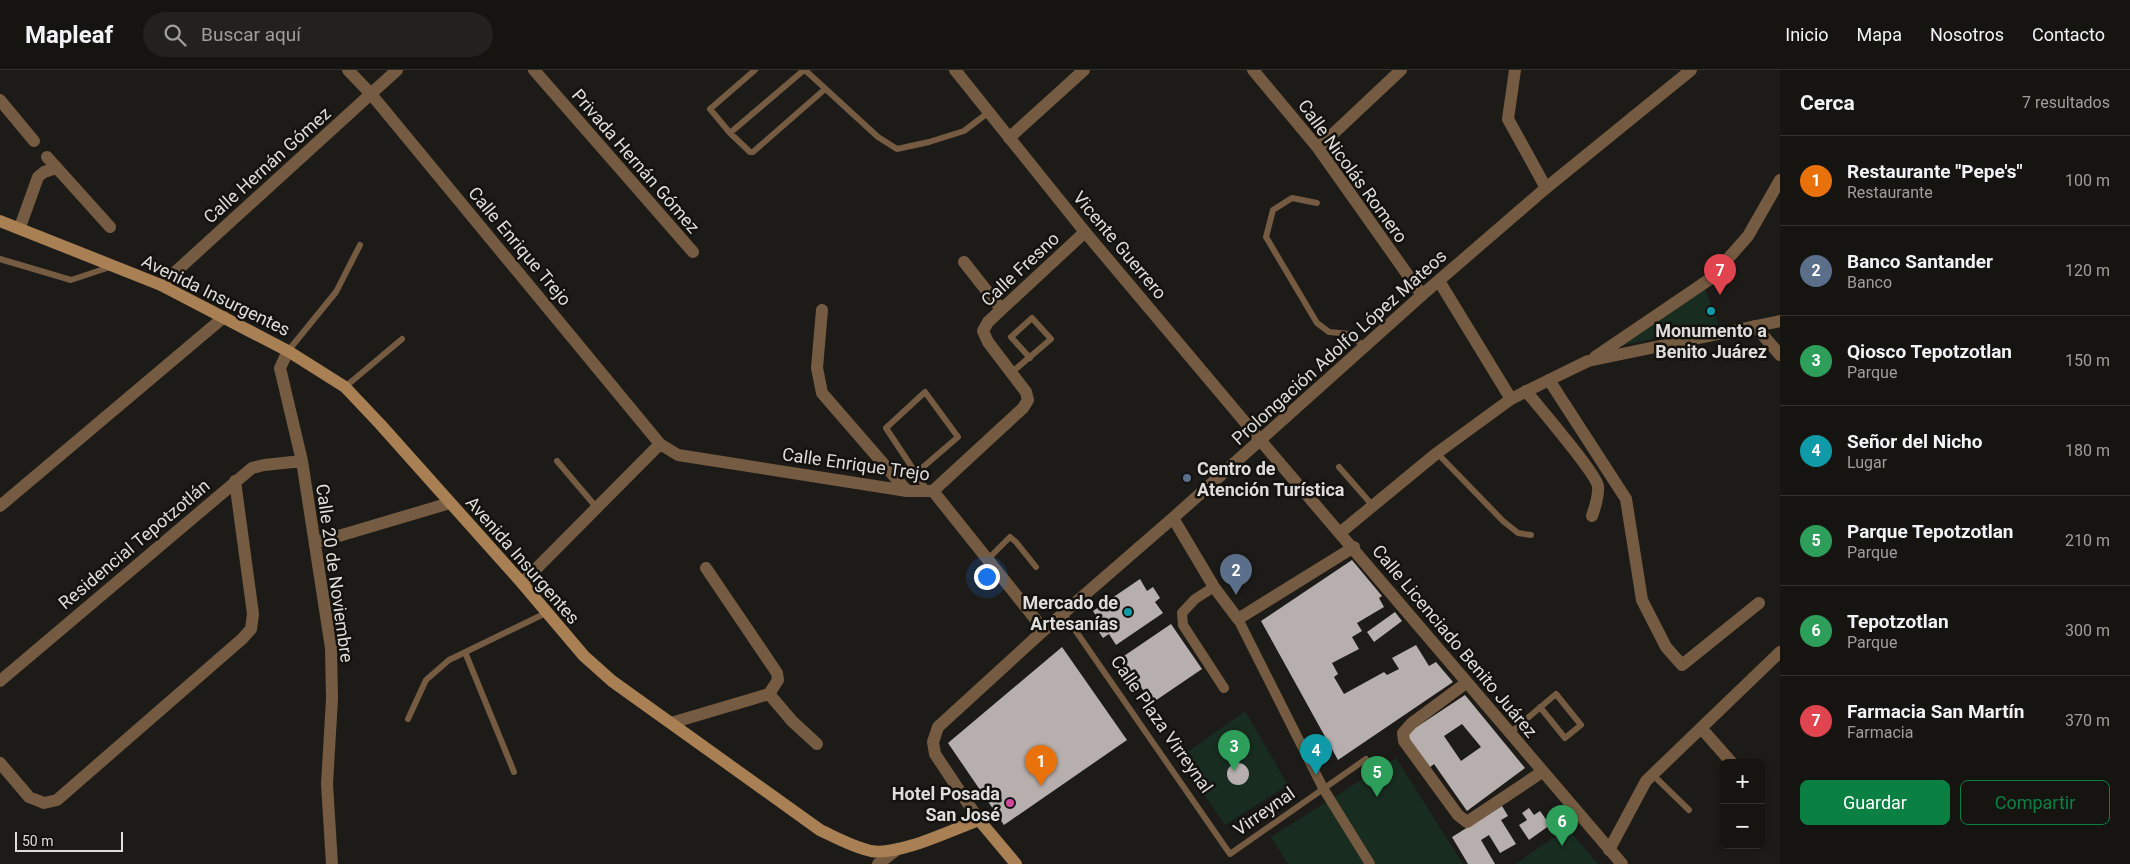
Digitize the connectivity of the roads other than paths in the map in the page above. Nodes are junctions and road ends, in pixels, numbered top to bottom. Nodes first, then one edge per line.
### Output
1 (348, 70) edge
2 (396, 70) edge
3 (534, 70) edge
4 (755, 70) edge
5 (804, 70) edge
6 (955, 70) edge
7 (1084, 70) edge
8 (1253, 70) edge
9 (1401, 70) edge
10 (1515, 70) edge
11 (1691, 70) edge
12 (825, 88) junction
13 (371, 94) junction
14 (0, 100) edge
15 (989, 112) junction
16 (730, 133) junction
17 (1009, 138) junction
18 (34, 141) dead end
19 (1318, 148) junction
20 (47, 157) dead end
21 (56, 168) junction
22 (1780, 180) edge
23 (1546, 188) junction
24 (1317, 203) dead end
25 (0, 221) edge
26 (20, 227) junction
27 (110, 227) dead end
28 (1085, 232) junction
29 (360, 245) dead end
30 (693, 252) dead end
31 (0, 259) edge
32 (964, 262) dead end
33 (113, 266) junction
34 (1439, 281) junction
35 (161, 285) junction
36 (1422, 295) junction
37 (1001, 309) junction
38 (822, 310) dead end
39 (224, 317) junction
40 (1780, 321) edge
41 (1755, 326) junction
42 (402, 339) dead end
43 (1364, 347) junction
44 (288, 351) junction
45 (1780, 355) edge
46 (1030, 358) junction
47 (1588, 361) junction
48 (1011, 373) junction
49 (1549, 380) junction
50 (345, 387) junction
51 (1526, 391) junction
52 (1511, 399) junction
53 (1260, 440) junction
54 (660, 444) junction
55 (1437, 453) junction
56 (302, 461) junction
57 (557, 461) dead end
58 (1339, 467) dead end
59 (915, 474) junction
60 (235, 482) junction
61 (907, 491) junction
62 (931, 491) junction
63 (450, 503) junction
64 (0, 506) edge
65 (1373, 506) junction
66 (597, 508) junction
67 (1592, 516) dead end
68 (1173, 518) junction
69 (1341, 532) junction
70 (1531, 535) dead end
71 (315, 542) junction
72 (1354, 547) junction
73 (987, 560) junction
74 (1036, 567) dead end
75 (706, 568) dead end
76 (522, 583) junction
77 (1214, 587) junction
78 (1759, 602) dead end
79 (546, 613) junction
80 (1064, 614) junction
81 (1238, 619) junction
82 (1044, 630) junction
83 (465, 652) junction
84 (1778, 657) edge
85 (0, 681) edge
86 (1466, 683) junction
87 (1224, 688) dead end
88 (770, 694) junction
89 (1540, 707) junction
90 (408, 719) dead end
91 (671, 724) junction
92 (1702, 729) junction
93 (1509, 734) junction
94 (817, 744) dead end
95 (1366, 759) dead end
96 (1728, 759) edge
97 (0, 763) edge
98 (514, 772) dead end
99 (1542, 772) junction
100 (1653, 775) junction
101 (1323, 788) junction
102 (1689, 810) dead end
103 (979, 820) junction
104 (1609, 850) junction
105 (895, 851) junction
106 (1230, 854) joint
107 (882, 863) edge
108 (332, 864) edge
109 (1016, 864) edge
110 (1370, 864) edge
111 (1622, 864) edge

1 - 13 street, Calle Enrique Trejo
2 - 13 street, Calle Hernán Gómez
3 - 30 street, Privada Hernán Gómez
4 - 16 lane
5 - 12 lane
5 - 16 lane
6 - 15 street, Vicente Guerrero
7 - 17 street
8 - 19 street, Calle Nicolás Romero
9 - 19 street
10 - 23 street
11 - 23 street, Prolongación Adolfo López Mateos
12 - 15 lane
12 - 16 lane
13 - 35 street, Calle Hernán Gómez
13 - 54 street, Calle Enrique Trejo
14 - 18 street
15 - 17 street, Vicente Guerrero
17 - 28 street, Vicente Guerrero
19 - 36 street, Calle Nicolás Romero
20 - 21 street
21 - 26 street
21 - 27 street
22 - 47 street
23 - 34 street, Prolongación Adolfo López Mateos
24 - 43 lane
25 - 26 main road, Avenida Insurgentes
26 - 33 main road, Avenida Insurgentes
28 - 37 street, Calle Fresno
28 - 53 street, Vicente Guerrero
29 - 44 lane
31 - 33 lane
32 - 37 street
33 - 35 main road, Avenida Insurgentes
34 - 36 street, Prolongación Adolfo López Mateos
34 - 52 street
35 - 39 main road, Avenida Insurgentes
36 - 43 street, Prolongación Adolfo López Mateos
37 - 48 street, Calle Fresno
38 - 61 street
39 - 44 main road, Avenida Insurgentes
39 - 64 street
40 - 41 street
41 - 45 street
41 - 47 street
42 - 50 lane
43 - 53 street, Prolongación Adolfo López Mateos
44 - 50 main road, Avenida Insurgentes
44 - 56 street, Calle 20 de Noviembre
46 - 46 lane
46 - 48 lane
47 - 49 street
48 - 62 street, Calle Fresno
49 - 51 street
49 - 78 street
50 - 63 main road, Avenida Insurgentes
51 - 52 street
51 - 67 street
52 - 55 street
53 - 68 street, Prolongación Adolfo López Mateos
53 - 69 street, Calle Licenciado Benito Juárez
54 - 61 street, Calle Enrique Trejo
54 - 66 street
55 - 65 street
55 - 70 lane
56 - 60 street, Residencial Tepotzotlán
56 - 71 street, Calle 20 de Noviembre
57 - 66 lane
58 - 65 lane
59 - 59 lane
59 - 62 lane
60 - 85 street, Residencial Tepotzotlán
60 - 97 street
61 - 62 street, Calle Enrique Trejo
62 - 73 street, Calle Enrique Trejo
63 - 71 street
63 - 76 main road, Avenida Insurgentes
65 - 69 street
66 - 76 street
68 - 77 street
68 - 80 street, Prolongación Adolfo López Mateos
69 - 72 street, Calle Licenciado Benito Juárez
71 - 108 street, Calle 20 de Noviembre
72 - 81 street
72 - 86 street, Calle Licenciado Benito Juárez
73 - 74 lane
73 - 82 street, Calle Enrique Trejo
75 - 88 street
76 - 79 main road, Avenida Insurgentes
77 - 81 street
77 - 87 street
79 - 83 lane
79 - 91 main road, Avenida Insurgentes
80 - 82 street, Prolongación Adolfo López Mateos
80 - 106 lane, Calle Plaza Virreynal
81 - 101 street
82 - 103 street, Prolongación Adolfo López Mateos
83 - 90 lane
83 - 98 lane
84 - 92 street
86 - 93 street, Calle Licenciado Benito Juárez
86 - 99 street
88 - 91 street
88 - 94 street
89 - 89 lane
89 - 93 lane
91 - 105 main road, Avenida Insurgentes
92 - 96 street
92 - 100 street
93 - 99 street, Calle Licenciado Benito Juárez
95 - 101 lane, Virreynal
99 - 104 street, Calle Licenciado Benito Juárez
100 - 102 lane
100 - 104 street
101 - 106 lane, Virreynal
101 - 110 street
103 - 105 main road, Avenida Insurgentes
103 - 109 main road
104 - 111 street, Calle Licenciado Benito Juárez
105 - 107 street

